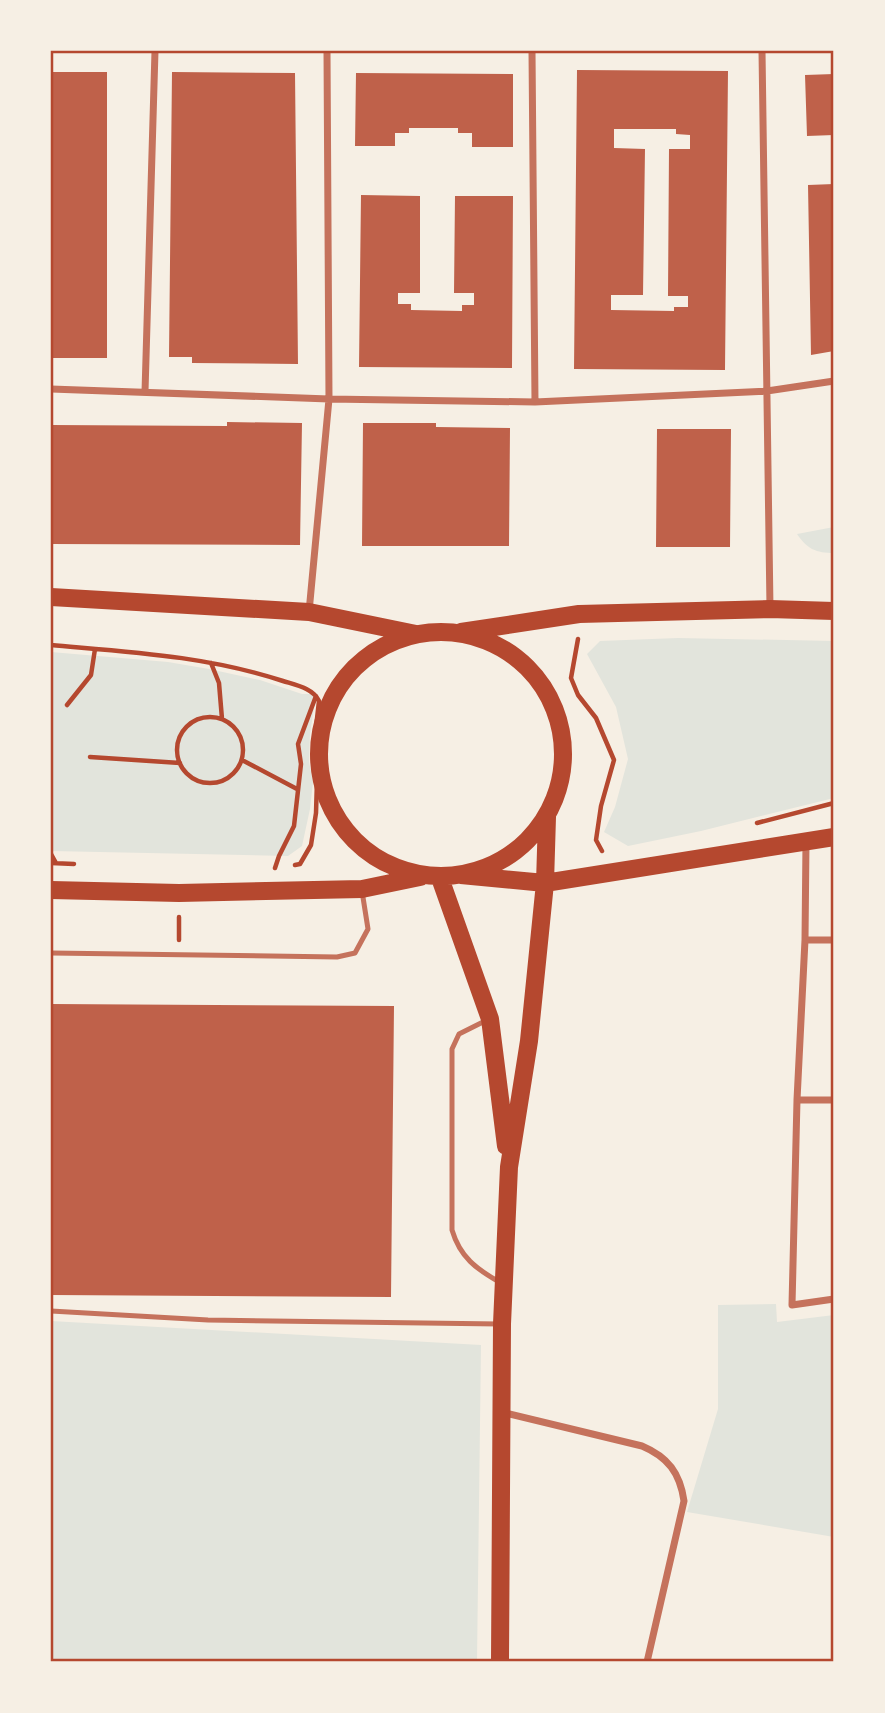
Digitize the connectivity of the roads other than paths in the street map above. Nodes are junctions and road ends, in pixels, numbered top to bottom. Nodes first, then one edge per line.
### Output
1 (155, 51) edge
2 (327, 51) edge
3 (532, 51) edge
4 (762, 51) edge
5 (834, 382) edge
6 (51, 389) edge
7 (767, 391) junction
8 (145, 392) junction
9 (329, 399) junction
10 (535, 402) junction
11 (51, 597) edge
12 (770, 608) junction
13 (834, 611) edge
14 (309, 612) junction
15 (454, 633) junction
16 (420, 635) junction
17 (547, 817) junction
18 (834, 836) edge
19 (806, 842) junction
20 (461, 875) junction
21 (420, 877) junction
22 (440, 878) junction
23 (545, 883) junction
24 (362, 889) junction
25 (51, 890) edge
26 (805, 940) junction
27 (834, 940) edge
28 (51, 953) edge
29 (490, 1019) junction
30 (797, 1100) junction
31 (834, 1100) edge
32 (509, 1167) junction
33 (504, 1285) junction
34 (834, 1299) edge
35 (51, 1311) edge
36 (502, 1324) junction
37 (501, 1412) junction
38 (500, 1662) edge
39 (647, 1662) edge

1 - 8 street
2 - 9 street
3 - 10 street
4 - 7 street
5 - 7 street
6 - 8 street
7 - 10 street
7 - 12 street
8 - 9 street
9 - 10 street
9 - 14 street
11 - 14 main road
12 - 13 main road
12 - 15 main road
14 - 16 main road
15 - 16 main road
15 - 17 main road
16 - 21 main road
17 - 20 main road
17 - 23 main road
18 - 19 main road
19 - 23 main road
19 - 26 street
20 - 22 main road
20 - 23 main road
21 - 22 main road
21 - 24 main road
22 - 29 main road
23 - 32 main road
24 - 25 main road
24 - 28 lane
26 - 27 street
26 - 30 street
29 - 32 main road
29 - 33 lane
30 - 31 street
30 - 34 street
32 - 33 main road
33 - 36 main road
35 - 36 lane
36 - 37 main road
37 - 38 main road
37 - 39 street

